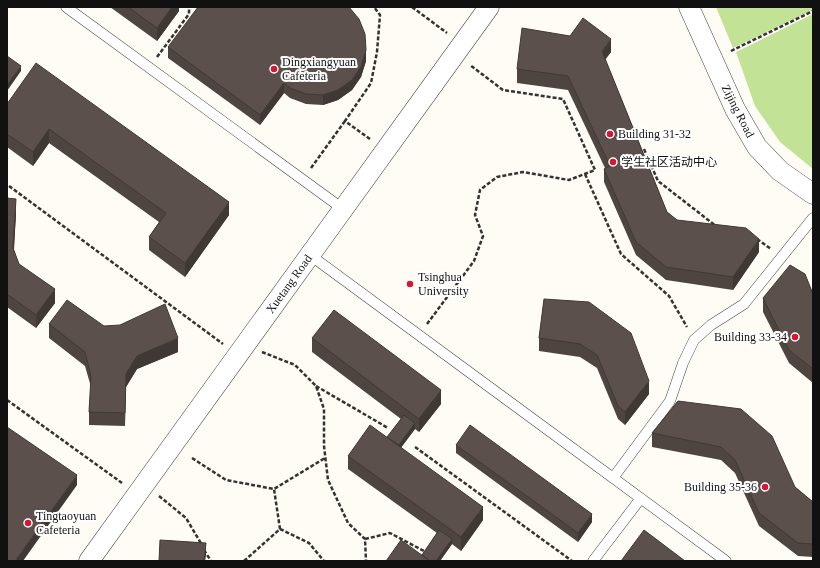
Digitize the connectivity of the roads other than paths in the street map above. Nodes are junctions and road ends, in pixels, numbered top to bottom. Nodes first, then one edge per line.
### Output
1 (66, 7) edge
2 (488, 7) edge
3 (689, 7) edge
4 (813, 194) edge
5 (343, 209) junction
6 (813, 218) edge
7 (310, 255) junction
8 (613, 478) junction
9 (641, 498) junction
10 (89, 561) edge
11 (593, 561) edge
12 (726, 561) edge

1 - 5 lane
2 - 5 street, Xuetang Road
3 - 4 street, Zijing Road
5 - 7 street, Xuetang Road
6 - 8 lane
7 - 8 lane
7 - 10 street, Xuetang Road
8 - 9 lane
9 - 11 lane
9 - 12 lane

